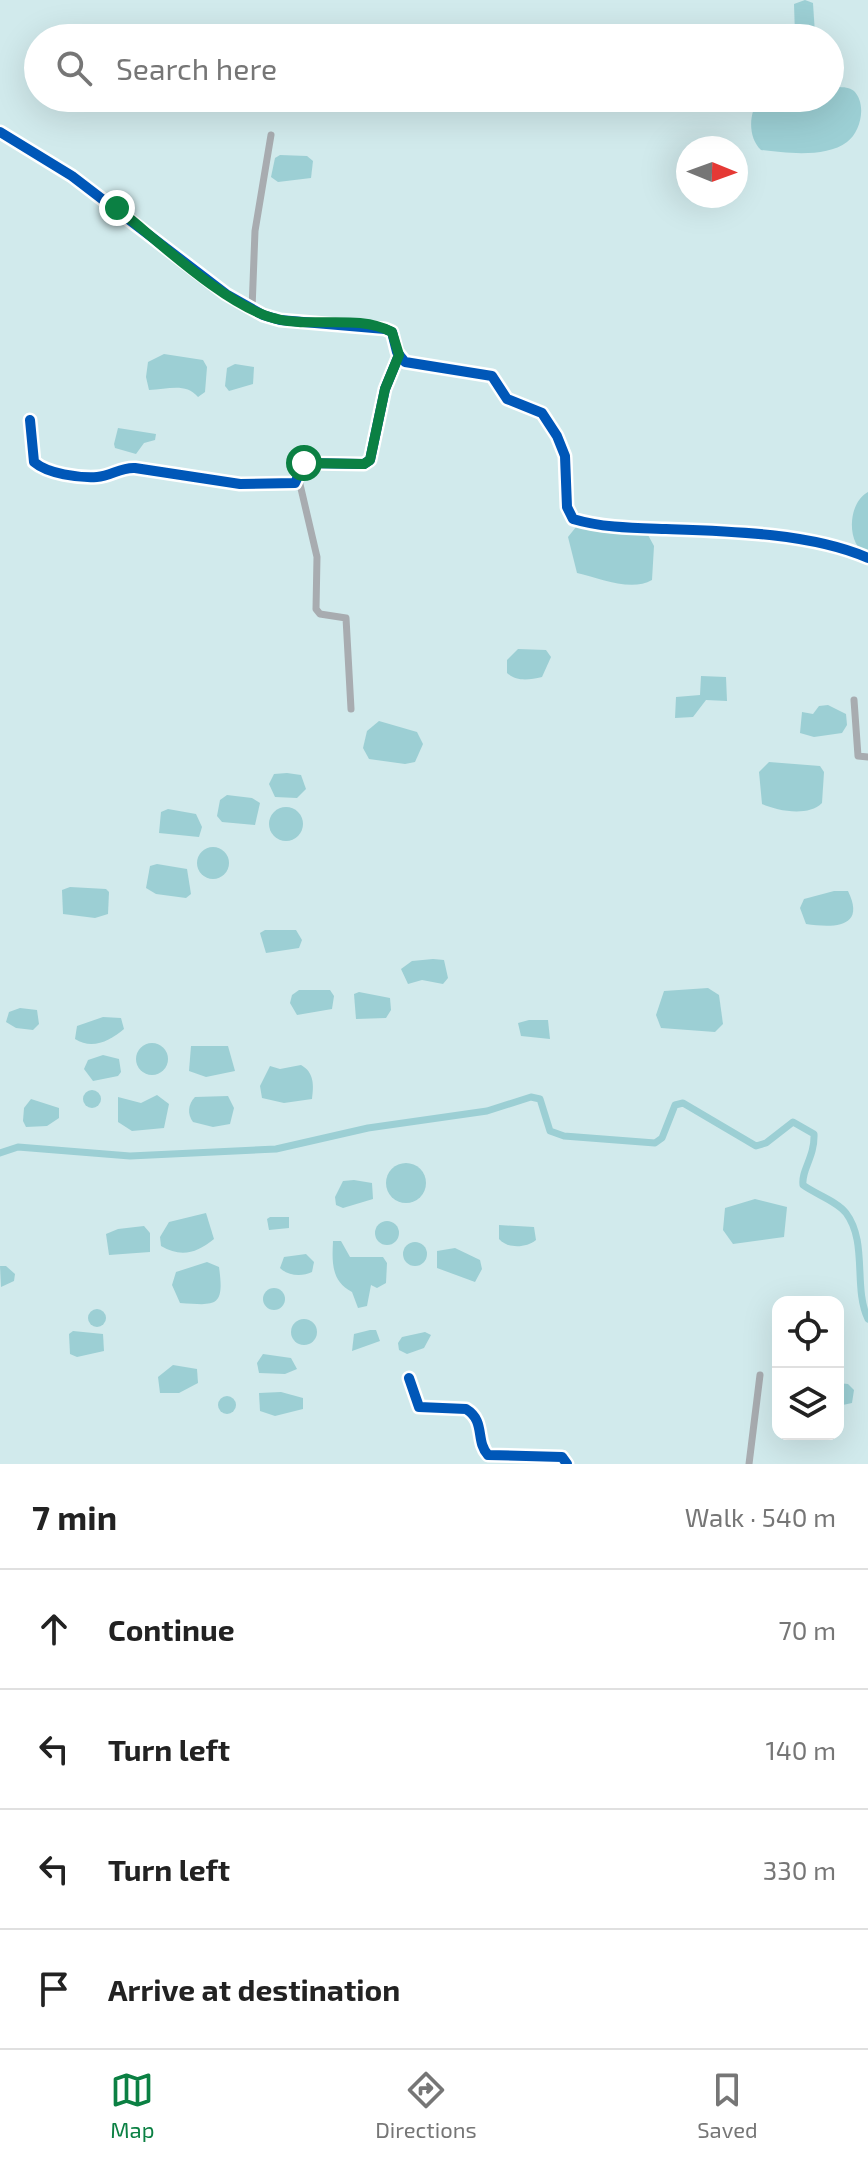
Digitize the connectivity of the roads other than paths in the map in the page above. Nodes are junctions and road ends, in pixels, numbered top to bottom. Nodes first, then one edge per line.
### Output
1 (0, 132) edge
2 (271, 135) dead end
3 (252, 309) junction
4 (399, 355) junction
5 (30, 420) dead end
6 (299, 480) junction
7 (868, 558) edge
8 (854, 700) dead end
9 (351, 709) dead end
10 (868, 757) edge
11 (760, 1375) dead end
12 (409, 1378) dead end
13 (567, 1464) edge
14 (749, 1464) edge

1 - 3 street
2 - 3 street
3 - 4 street
4 - 6 street
4 - 7 street
5 - 6 street
6 - 9 street
8 - 10 street
11 - 14 street
12 - 13 street

